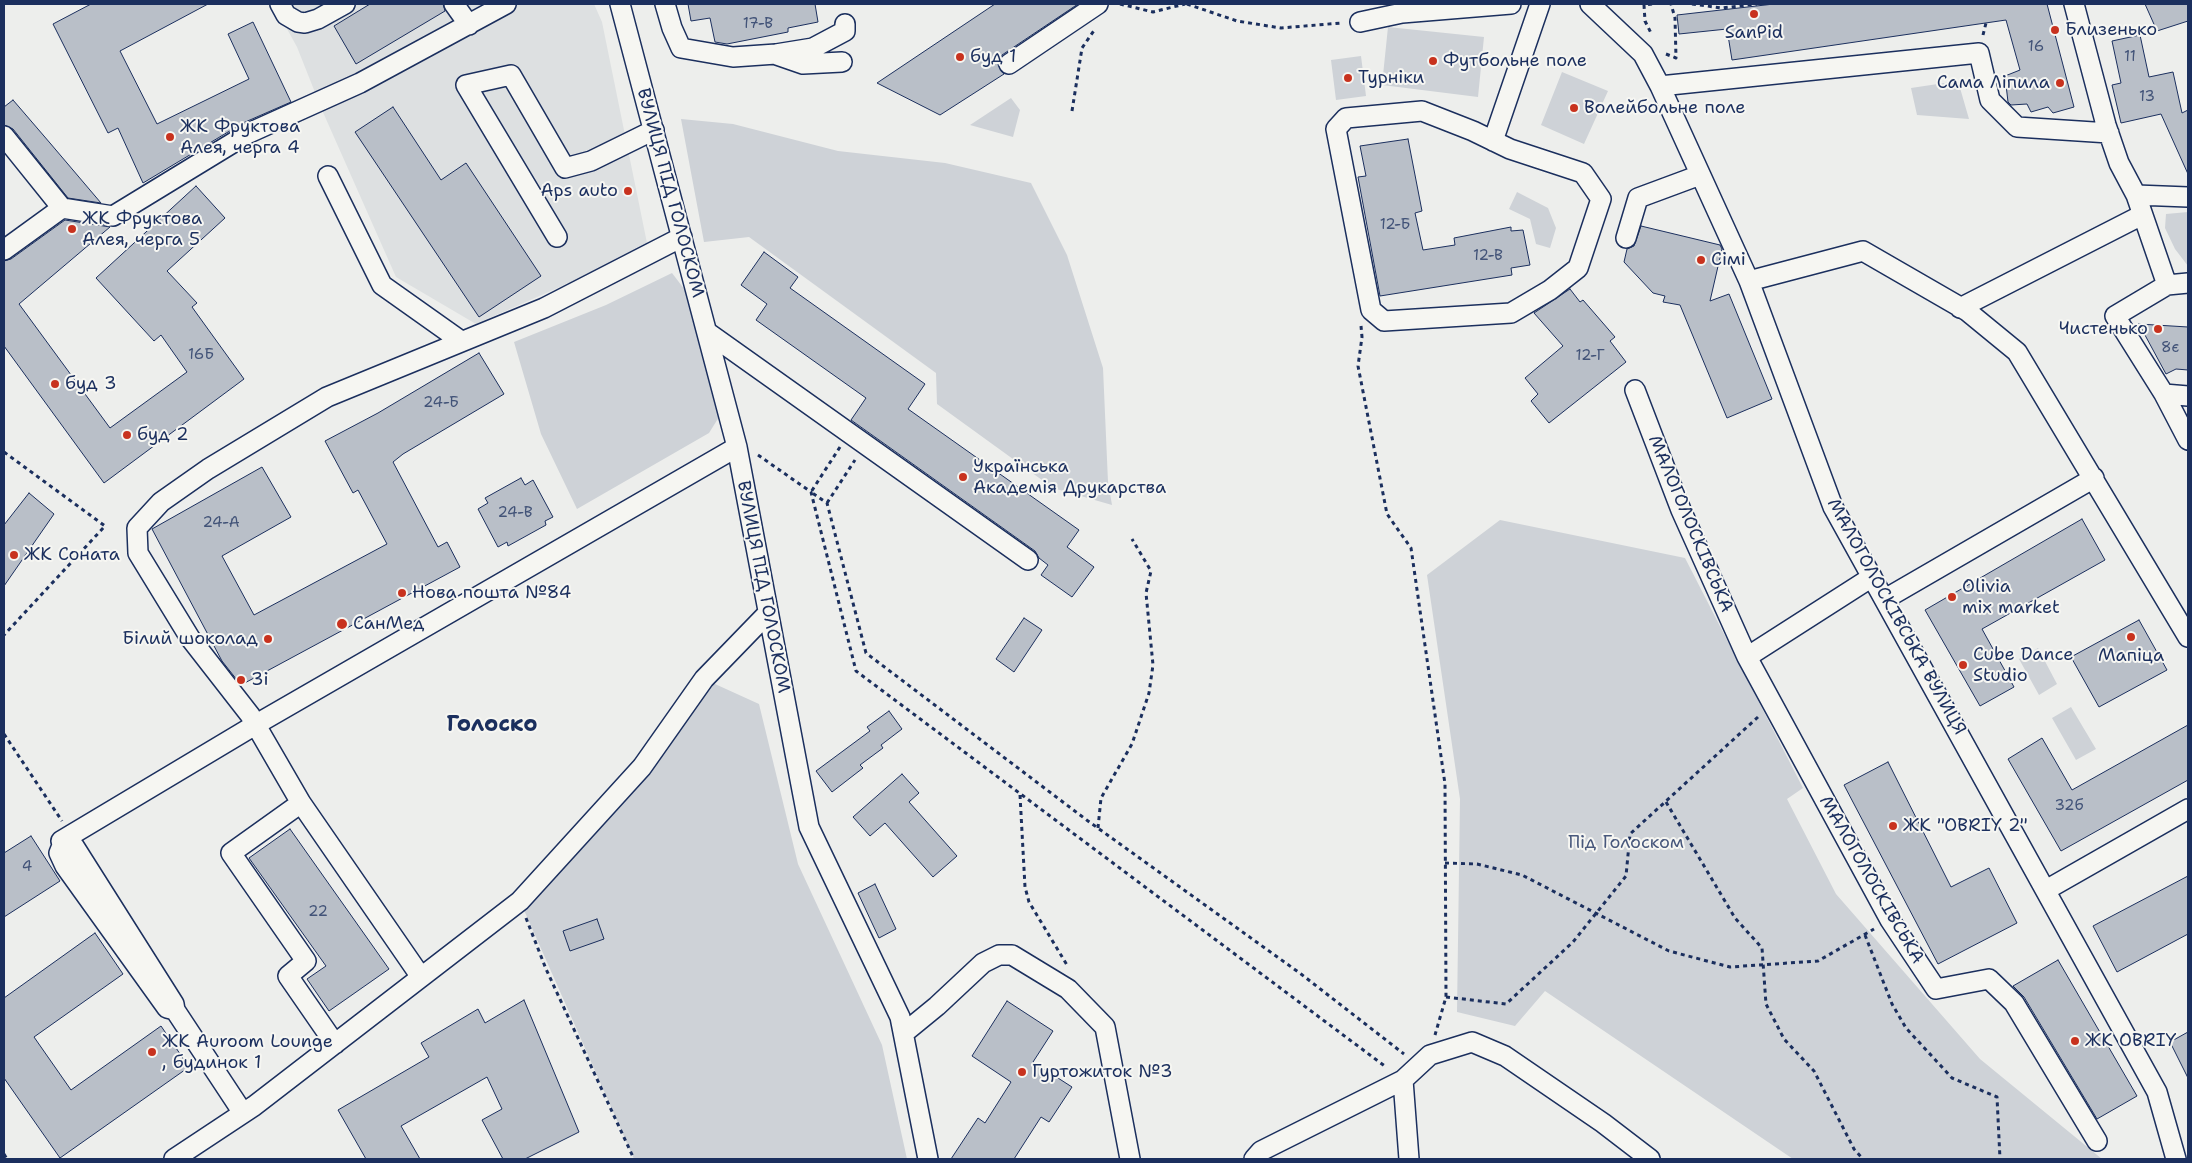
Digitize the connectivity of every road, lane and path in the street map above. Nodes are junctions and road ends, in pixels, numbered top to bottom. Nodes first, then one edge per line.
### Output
1 (280, 4) edge
2 (345, 4) edge
3 (454, 4) edge
4 (506, 4) edge
5 (624, 4) edge
6 (665, 4) edge
7 (1098, 4) edge
8 (1120, 4) edge
9 (1186, 4) edge
10 (1511, 4) edge
11 (1540, 4) edge
12 (1590, 4) edge
13 (1652, 4) edge
14 (1671, 4) edge
15 (1692, 4) edge
16 (1757, 4) edge
17 (2074, 4) edge
18 (1738, 5) edge
19 (1471, 6) edge
20 (1360, 22) joint
21 (845, 24) dead end
22 (469, 25) junction
23 (1098, 26) dead end
24 (1653, 37) dead end
25 (1662, 50) dead end
26 (776, 54) junction
27 (842, 62) dead end
28 (1009, 64) dead end
29 (1660, 86) junction
30 (1072, 111) dead end
31 (654, 130) junction
32 (2109, 133) junction
33 (4, 136) edge
34 (1493, 141) junction
35 (1700, 174) junction
36 (328, 176) dead end
37 (2136, 195) junction
38 (2188, 197) edge
39 (62, 208) junction
40 (2142, 215) junction
41 (557, 237) dead end
42 (682, 237) junction
43 (1626, 238) dead end
44 (4, 250) edge
45 (1749, 281) junction
46 (2188, 283) edge
47 (2167, 285) junction
48 (1960, 308) junction
49 (1360, 322) dead end
50 (707, 332) junction
51 (461, 341) junction
52 (1635, 390) dead end
53 (2164, 394) junction
54 (2188, 396) edge
55 (2188, 440) edge
56 (745, 450) junction
57 (4, 452) edge
58 (828, 468) dead end
59 (2094, 478) junction
60 (843, 479) dead end
61 (811, 492) junction
62 (827, 503) junction
63 (1132, 539) dead end
64 (1028, 560) dead end
65 (1872, 577) junction
66 (1885, 599) junction
67 (768, 614) junction
68 (4, 635) edge
69 (2188, 637) edge
70 (1747, 657) junction
71 (1772, 705) junction
72 (255, 725) junction
73 (4, 734) edge
74 (1020, 794) junction
75 (1666, 802) junction
76 (301, 803) junction
77 (2188, 809) edge
78 (1098, 828) junction
79 (67, 839) junction
80 (1446, 863) junction
81 (2046, 890) junction
82 (520, 901) junction
83 (1596, 914) junction
84 (1890, 920) junction
85 (1865, 935) junction
86 (1763, 965) junction
87 (1072, 974) dead end
88 (421, 977) junction
89 (1446, 997) junction
90 (904, 1032) junction
91 (335, 1044) junction
92 (1424, 1060) junction
93 (1402, 1080) junction
94 (243, 1113) junction
95 (2097, 1141) dead end
96 (4, 1154) edge
97 (7, 1159) edge
98 (174, 1159) edge
99 (634, 1159) edge
100 (928, 1159) edge
101 (1130, 1159) edge
102 (1254, 1159) edge
103 (1409, 1159) edge
104 (1650, 1159) edge
105 (1863, 1159) edge
106 (2000, 1159) edge
107 (2176, 1159) edge

1 - 2 street
3 - 22 street
4 - 22 street
5 - 31 street, ВУЛИЦЯ ПІД ГОЛОСКОМ
6 - 26 street
7 - 28 street
8 - 9 path
9 - 20 path
10 - 19 street
11 - 34 street
12 - 29 street, МАЛОГОЛОСКІВСЬКА ВУЛИЦЯ
13 - 24 path
14 - 25 path
15 - 18 path
16 - 18 path
17 - 32 street
19 - 20 street
21 - 26 street
22 - 39 street
23 - 30 path
26 - 27 street
29 - 32 street
29 - 35 street, МАЛОГОЛОСКІВСЬКА ВУЛИЦЯ
31 - 41 street
31 - 42 street, ВУЛИЦЯ ПІД ГОЛОСКОМ
32 - 37 street
33 - 39 street
34 - 34 street
35 - 43 street
35 - 45 street, МАЛОГОЛОСКІВСЬКА ВУЛИЦЯ
36 - 51 street
37 - 38 street
37 - 40 street
39 - 44 street
40 - 47 street
40 - 48 street
42 - 50 street, ВУЛИЦЯ ПІД ГОЛОСКОМ
42 - 51 street
45 - 48 street
45 - 65 street, МАЛОГОЛОСКІВСЬКА ВУЛИЦЯ
46 - 47 street
47 - 53 street
48 - 59 street
49 - 80 path
50 - 56 street, ВУЛИЦЯ ПІД ГОЛОСКОМ
50 - 64 street
51 - 72 street
52 - 70 street, МАЛОГОЛОСКІВСЬКА
53 - 54 street
53 - 55 street
56 - 61 path
56 - 67 street, ВУЛИЦЯ ПІД ГОЛОСКОМ
56 - 72 street
57 - 68 path
58 - 61 path
59 - 66 street
59 - 69 street
60 - 62 path
61 - 62 path
61 - 74 path
62 - 78 path
63 - 78 path
65 - 66 street, МАЛОГОЛОСКІВСЬКА ВУЛИЦЯ
65 - 70 street
66 - 81 street, МАЛОГОЛОСКІВСЬКА ВУЛИЦЯ
67 - 82 street
67 - 90 street, ВУЛИЦЯ ПІД ГОЛОСКОМ
70 - 71 street, МАЛОГОЛОСКІВСЬКА
71 - 75 path
71 - 84 street, МАЛОГОЛОСКІВСЬКА
72 - 76 street
72 - 79 street
73 - 79 path
74 - 87 path
74 - 93 path
75 - 83 path
75 - 86 path
76 - 88 street
76 - 91 street
77 - 81 street
78 - 92 path
79 - 94 street
80 - 83 path
80 - 89 path
81 - 107 street, МАЛОГОЛОСКІВСЬКА ВУЛИЦЯ
82 - 88 street
82 - 99 path
83 - 86 path
83 - 89 path
84 - 85 path
84 - 95 street, МАЛОГОЛОСКІВСЬКА
85 - 86 path
85 - 106 path
86 - 105 path
88 - 91 street
89 - 92 path
90 - 100 street, ВУЛИЦЯ ПІД ГОЛОСКОМ
90 - 101 street
91 - 94 street
92 - 93 street
92 - 104 street
93 - 102 street
93 - 103 street
94 - 98 street
96 - 97 path

